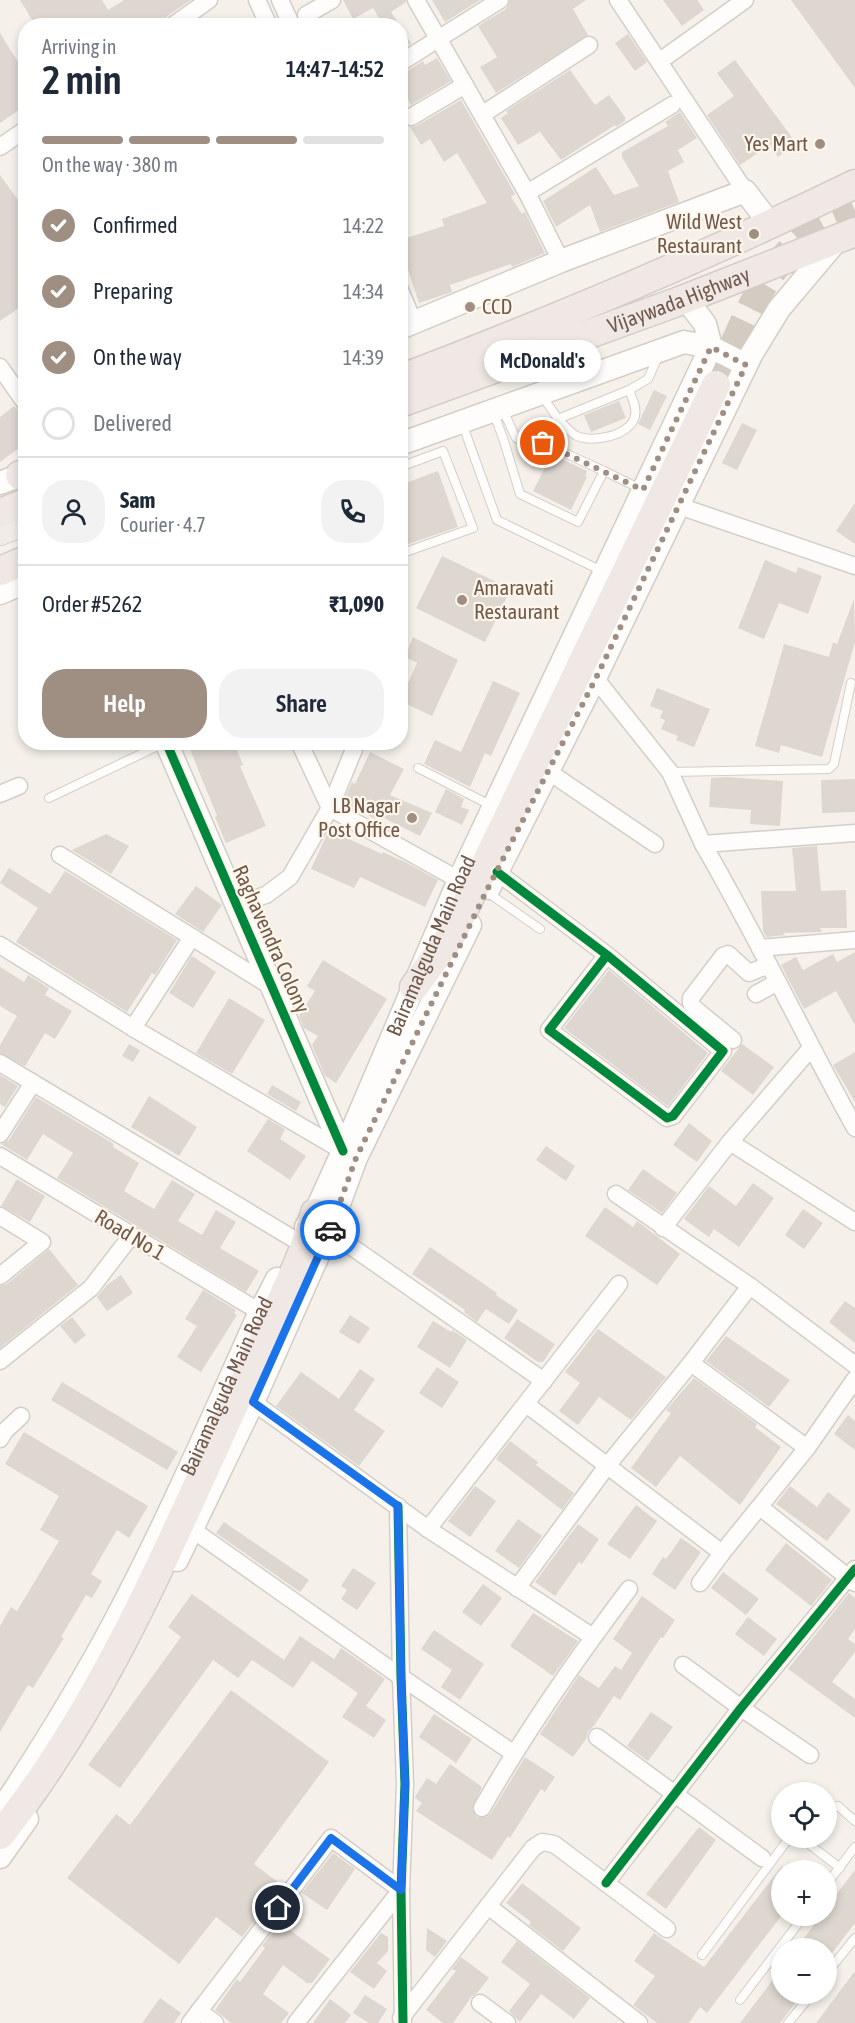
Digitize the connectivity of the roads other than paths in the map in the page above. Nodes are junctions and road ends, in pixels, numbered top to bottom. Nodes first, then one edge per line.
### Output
1 (209, 0) edge
2 (280, 0) edge
3 (332, 0) edge
4 (416, 0) edge
5 (500, 0) edge
6 (618, 0) edge
7 (746, 0) edge
8 (264, 2) edge
9 (183, 18) edge
10 (267, 18) edge
11 (297, 18) edge
12 (302, 18) edge
13 (438, 40) junction
14 (589, 45) dead end
15 (408, 58) edge
16 (660, 61) junction
17 (465, 85) junction
18 (672, 105) dead end
19 (483, 114) junction
20 (411, 117) dead end
21 (18, 135) edge
22 (0, 147) edge
23 (855, 184) edge
24 (745, 191) junction
25 (527, 193) junction
26 (771, 225) junction
27 (847, 235) edge
28 (561, 261) junction
29 (686, 299) junction
30 (408, 325) edge
31 (711, 347) junction
32 (661, 351) junction
33 (746, 365) junction
34 (0, 367) edge
35 (408, 376) edge
36 (716, 385) tunnel mouth
37 (629, 390) junction
38 (18, 393) edge
39 (541, 393) junction
40 (408, 400) edge
41 (498, 410) junction
42 (558, 419) junction
43 (462, 422) junction
44 (408, 441) edge
45 (522, 441) junction
46 (510, 458) junction
47 (408, 464) edge
48 (604, 471) junction
49 (643, 490) junction
50 (18, 506) edge
51 (679, 506) junction
52 (0, 513) edge
53 (18, 525) edge
54 (0, 532) edge
55 (408, 551) edge
56 (18, 563) edge
57 (855, 566) edge
58 (0, 571) edge
59 (604, 572) junction
60 (18, 585) edge
61 (0, 593) edge
62 (596, 678) junction
63 (851, 683) dead end
64 (148, 750) edge
65 (169, 750) edge
66 (303, 750) edge
67 (354, 750) edge
68 (418, 768) dead end
69 (549, 772) junction
70 (670, 772) junction
71 (19, 786) dead end
72 (0, 794) edge
73 (49, 798) dead end
74 (494, 806) junction
75 (330, 808) junction
76 (855, 833) edge
77 (655, 844) dead end
78 (704, 844) junction
79 (60, 855) dead end
80 (497, 872) junction
81 (459, 880) junction
82 (486, 892) junction
83 (236, 904) junction
84 (540, 929) dead end
85 (192, 937) junction
86 (855, 940) edge
87 (0, 945) edge
88 (760, 948) junction
89 (607, 955) junction
90 (769, 965) junction
91 (778, 982) junction
92 (273, 987) junction
93 (414, 987) junction
94 (756, 994) dead end
95 (133, 1028) junction
96 (733, 1041) dead end
97 (811, 1048) junction
98 (0, 1063) edge
99 (33, 1083) junction
100 (855, 1128) edge
101 (0, 1134) edge
102 (730, 1142) junction
103 (344, 1151) junction
104 (0, 1156) edge
105 (616, 1194) dead end
106 (0, 1216) edge
107 (322, 1222) junction
108 (855, 1222) edge
109 (663, 1228) junction
110 (131, 1236) junction
111 (297, 1241) junction
112 (0, 1276) edge
113 (619, 1284) dead end
114 (750, 1286) junction
115 (260, 1312) junction
116 (0, 1361) edge
117 (691, 1363) junction
118 (855, 1365) edge
119 (855, 1379) edge
120 (544, 1380) junction
121 (253, 1402) junction
122 (526, 1404) junction
123 (21, 1416) dead end
124 (0, 1439) edge
125 (807, 1448) junction
126 (607, 1466) junction
127 (398, 1506) junction
128 (760, 1507) junction
129 (428, 1529) junction
130 (193, 1530) junction
131 (722, 1553) junction
132 (853, 1576) edge
133 (700, 1583) dead end
134 (518, 1588) junction
135 (628, 1589) dead end
136 (593, 1637) junction
137 (683, 1665) dead end
138 (401, 1677) junction
139 (741, 1708) junction
140 (597, 1737) dead end
141 (513, 1753) junction
142 (810, 1755) dead end
143 (674, 1793) junction
144 (837, 1806) edge
145 (482, 1808) dead end
146 (0, 1812) edge
147 (855, 1821) edge
148 (0, 1835) edge
149 (855, 1847) edge
150 (782, 1848) edge
151 (814, 1848) edge
152 (0, 1857) edge
153 (762, 1858) dead end
154 (840, 1868) junction
155 (837, 1872) edge
156 (606, 1883) junction
157 (401, 1890) junction
158 (488, 1906) junction
159 (796, 1926) edge
160 (667, 1929) dead end
161 (855, 1938) edge
162 (702, 1955) dead end
163 (837, 1960) edge
164 (740, 2000) dead end
165 (480, 2003) dead end
166 (804, 2004) edge
167 (195, 2017) edge
168 (401, 2020) edge
169 (215, 2023) edge
170 (296, 2023) edge
171 (507, 2023) edge
172 (639, 2023) edge
173 (789, 2023) edge

1 - 9 street
2 - 11 street
3 - 12 street
4 - 13 street
5 - 13 street
6 - 16 street
7 - 16 street
8 - 10 street
13 - 15 street
13 - 17 street
14 - 19 street
16 - 24 street
17 - 19 street
17 - 20 street
18 - 25 street
19 - 25 street
21 - 22 street
23 - 26 highway
24 - 26 main road
24 - 28 main road
25 - 28 street
26 - 35 highway, Vijaywada Highway
27 - 29 highway, Vijaywada Highway
27 - 33 main road
28 - 30 main road
29 - 31 main road
29 - 40 highway, Vijaywada Highway
31 - 32 main road
31 - 33 main road
31 - 49 main road, Bairamalguda Main Road
32 - 37 lane
32 - 39 main road
33 - 51 main road
34 - 38 street
36 - 93 highway
37 - 42 lane
37 - 42 lane
39 - 41 main road
39 - 42 lane
41 - 43 main road
41 - 45 lane
41 - 46 lane
43 - 44 main road
43 - 59 lane
45 - 46 lane
45 - 48 lane
46 - 48 lane
47 - 55 lane
48 - 49 lane
49 - 59 main road, Bairamalguda Main Road
50 - 52 highway
51 - 57 street
51 - 62 main road
53 - 54 main road
56 - 58 highway
59 - 74 main road, Bairamalguda Main Road
60 - 61 main road
62 - 69 main road
62 - 70 street
63 - 70 lane
64 - 73 lane
65 - 83 main road, Raghavendra Colony
66 - 75 street
67 - 75 street
68 - 74 lane
69 - 77 street
69 - 80 main road
70 - 78 street
71 - 72 street
74 - 81 main road, Bairamalguda Main Road
75 - 81 street
75 - 83 street
76 - 78 street
78 - 88 street
79 - 85 street
80 - 82 main road
80 - 89 street
81 - 93 main road, Bairamalguda Main Road
82 - 84 lane
82 - 107 main road
83 - 92 main road, Raghavendra Colony
85 - 92 street
85 - 95 street
86 - 88 street
87 - 95 street
88 - 90 street
89 - 89 street
90 - 91 street
90 - 96 street
91 - 94 street
91 - 97 street
92 - 103 main road, Raghavendra Colony
93 - 103 main road, Bairamalguda Main Road
95 - 103 street
97 - 100 street
97 - 102 street
98 - 99 street
99 - 101 street
99 - 111 street
102 - 108 street
102 - 109 street
103 - 107 main road, Bairamalguda Main Road
104 - 110 street, Road No 1
105 - 109 street
106 - 112 street
107 - 111 main road, Bairamalguda Main Road
107 - 120 street
107 - 121 main road
107 - 148 highway
109 - 114 street
110 - 115 street, Road No 1
110 - 116 street
111 - 115 main road, Bairamalguda Main Road
113 - 120 street
114 - 117 street
114 - 118 street
115 - 146 main road, Bairamalguda Main Road
117 - 125 street
117 - 126 street
119 - 125 street
120 - 122 street
121 - 127 street
121 - 130 main road
122 - 126 street
122 - 129 street
123 - 124 street
125 - 128 street
126 - 131 street
126 - 134 street
127 - 129 street
127 - 138 street
128 - 131 street
128 - 132 street
129 - 134 street
130 - 138 street
130 - 152 main road
131 - 133 street
132 - 139 street
134 - 136 street
135 - 136 street
136 - 141 street
137 - 139 street
138 - 141 street
138 - 157 street
139 - 142 street
139 - 143 street
140 - 143 street
141 - 145 street
143 - 153 street
143 - 156 street
144 - 147 lane
149 - 154 lane
150 - 162 lane
151 - 154 lane
154 - 155 lane
156 - 158 street
156 - 160 street
157 - 167 street
157 - 168 street
157 - 170 street
158 - 168 street
158 - 172 street
159 - 164 lane
161 - 163 lane
165 - 171 street
166 - 173 lane
167 - 169 street

